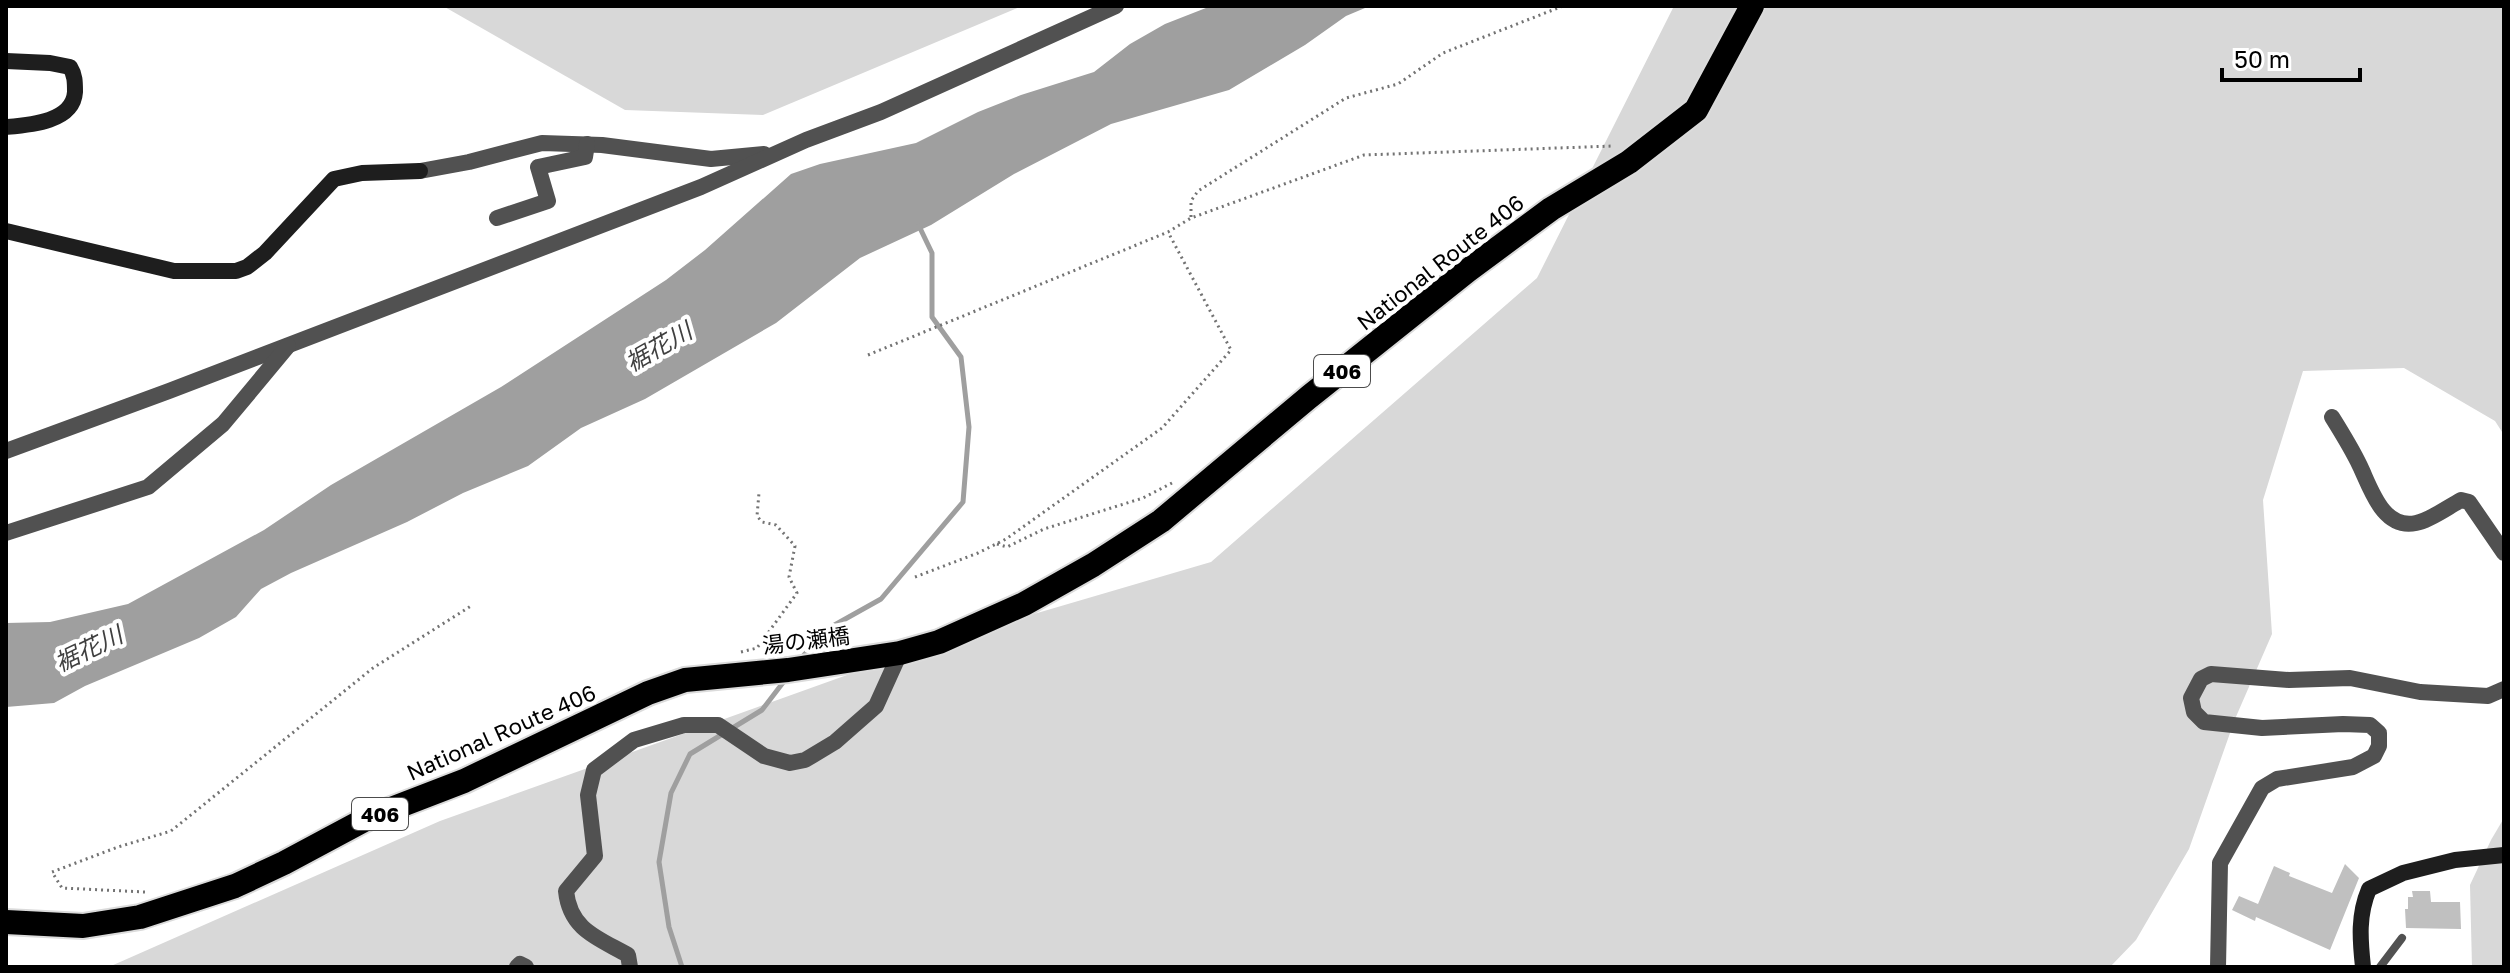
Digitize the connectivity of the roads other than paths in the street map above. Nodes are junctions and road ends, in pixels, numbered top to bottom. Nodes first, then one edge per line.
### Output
1 (1116, 6) edge
2 (1752, 6) edge
3 (6, 61) edge
4 (6, 127) edge
5 (587, 144) junction
6 (778, 153) junction
7 (497, 218) dead end
8 (6, 231) edge
9 (289, 345) junction
10 (2332, 417) dead end
11 (6, 451) edge
12 (6, 533) edge
13 (2504, 553) edge
14 (900, 653) junction
15 (871, 659) joint
16 (748, 673) joint
17 (2504, 689) edge
18 (2504, 855) edge
19 (6, 922) edge
20 (2402, 938) dead end
21 (2362, 959) edge
22 (517, 967) edge
23 (526, 967) edge
24 (630, 967) edge
25 (2218, 967) edge
26 (2350, 967) edge
27 (2380, 967) edge

1 - 6 street
2 - 14 highway, National Route 406 / 406
3 - 4 street
5 - 6 street
5 - 7 street
5 - 8 street
6 - 9 street
9 - 11 street
9 - 12 street
10 - 13 street
14 - 15 highway, National Route 406 / 406
14 - 24 street
15 - 16 highway, 湯の瀬橋 / 406
16 - 19 highway, National Route 406 / 406
17 - 25 street
18 - 21 street
20 - 27 lane
21 - 26 street
22 - 23 street

